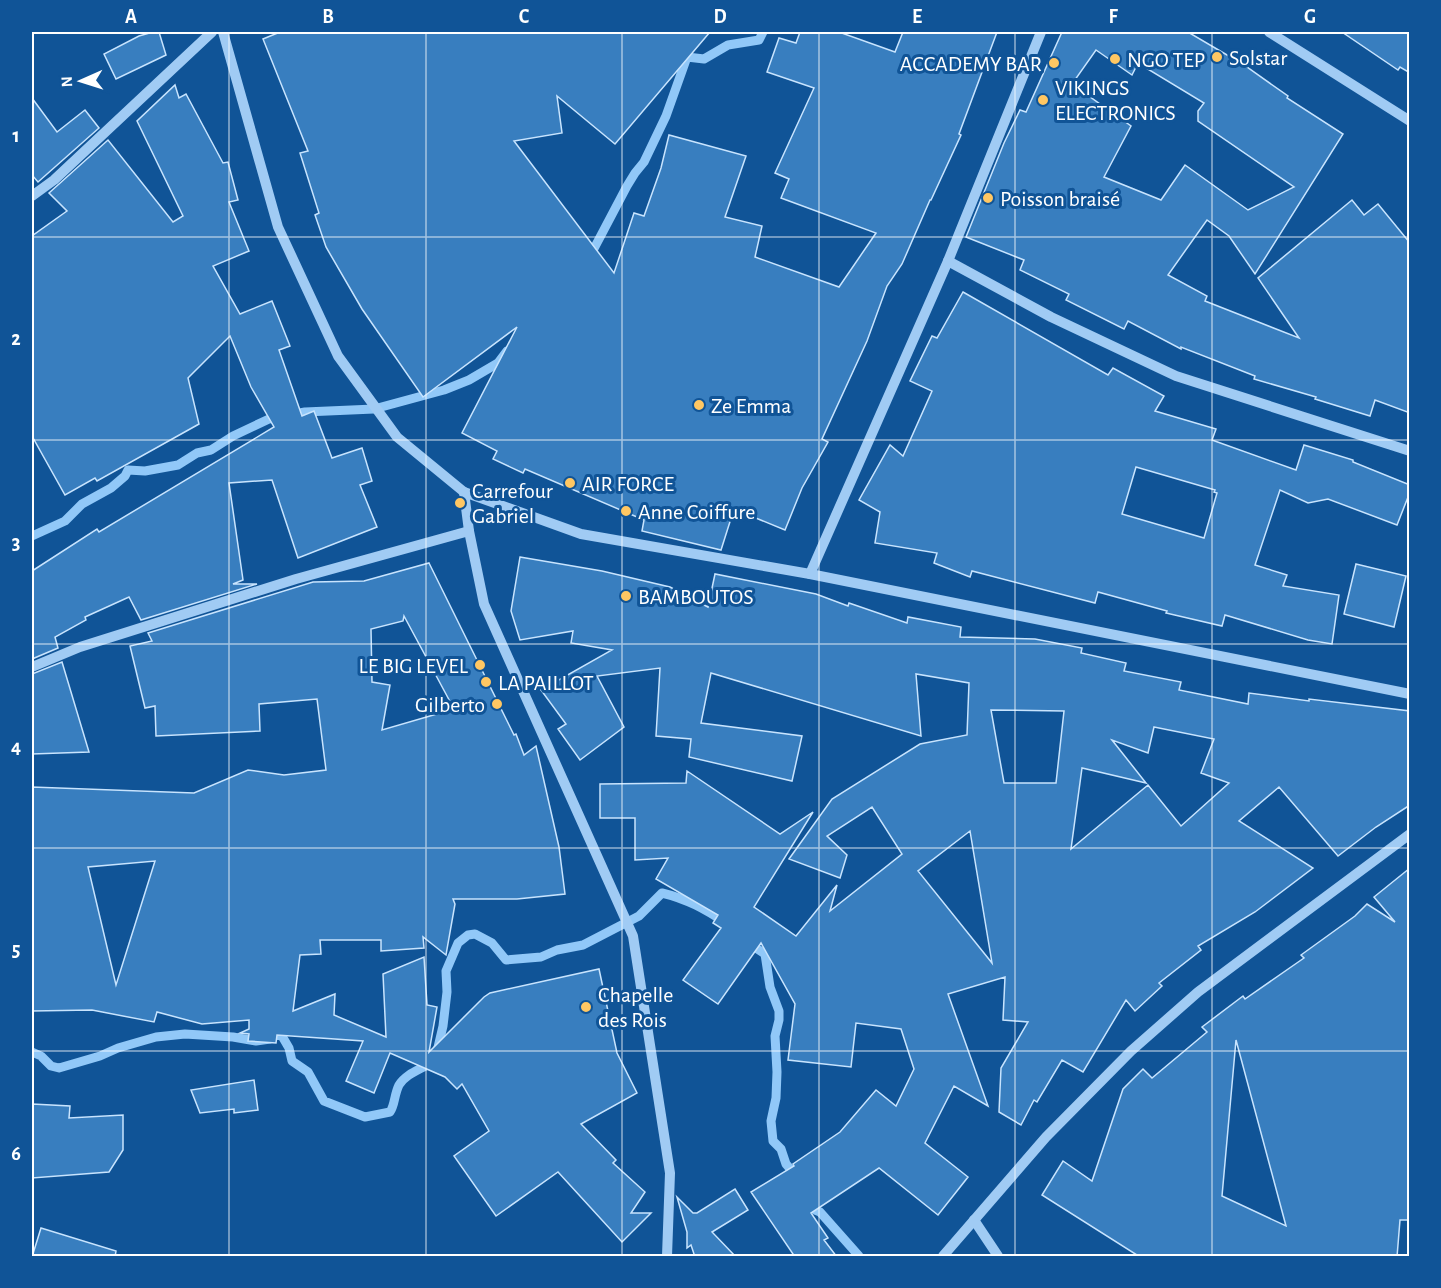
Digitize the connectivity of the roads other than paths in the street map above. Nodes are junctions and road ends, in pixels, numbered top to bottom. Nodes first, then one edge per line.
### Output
1 (212, 32) edge
2 (223, 32) edge
3 (1041, 32) edge
4 (1269, 32) edge
5 (1410, 121) edge
6 (32, 196) edge
7 (948, 261) junction
8 (1410, 451) edge
9 (464, 492) junction
10 (469, 531) junction
11 (810, 574) junction
12 (32, 667) edge
13 (1410, 694) edge
14 (1410, 834) edge
15 (974, 1220) junction
16 (667, 1257) edge
17 (943, 1257) edge
18 (998, 1257) edge

1 - 6 street
2 - 9 street
3 - 7 street
4 - 5 street
7 - 8 street
7 - 11 street
9 - 10 street
9 - 11 street
10 - 12 street
10 - 16 street
11 - 13 street
14 - 15 street
15 - 17 street
15 - 18 street

